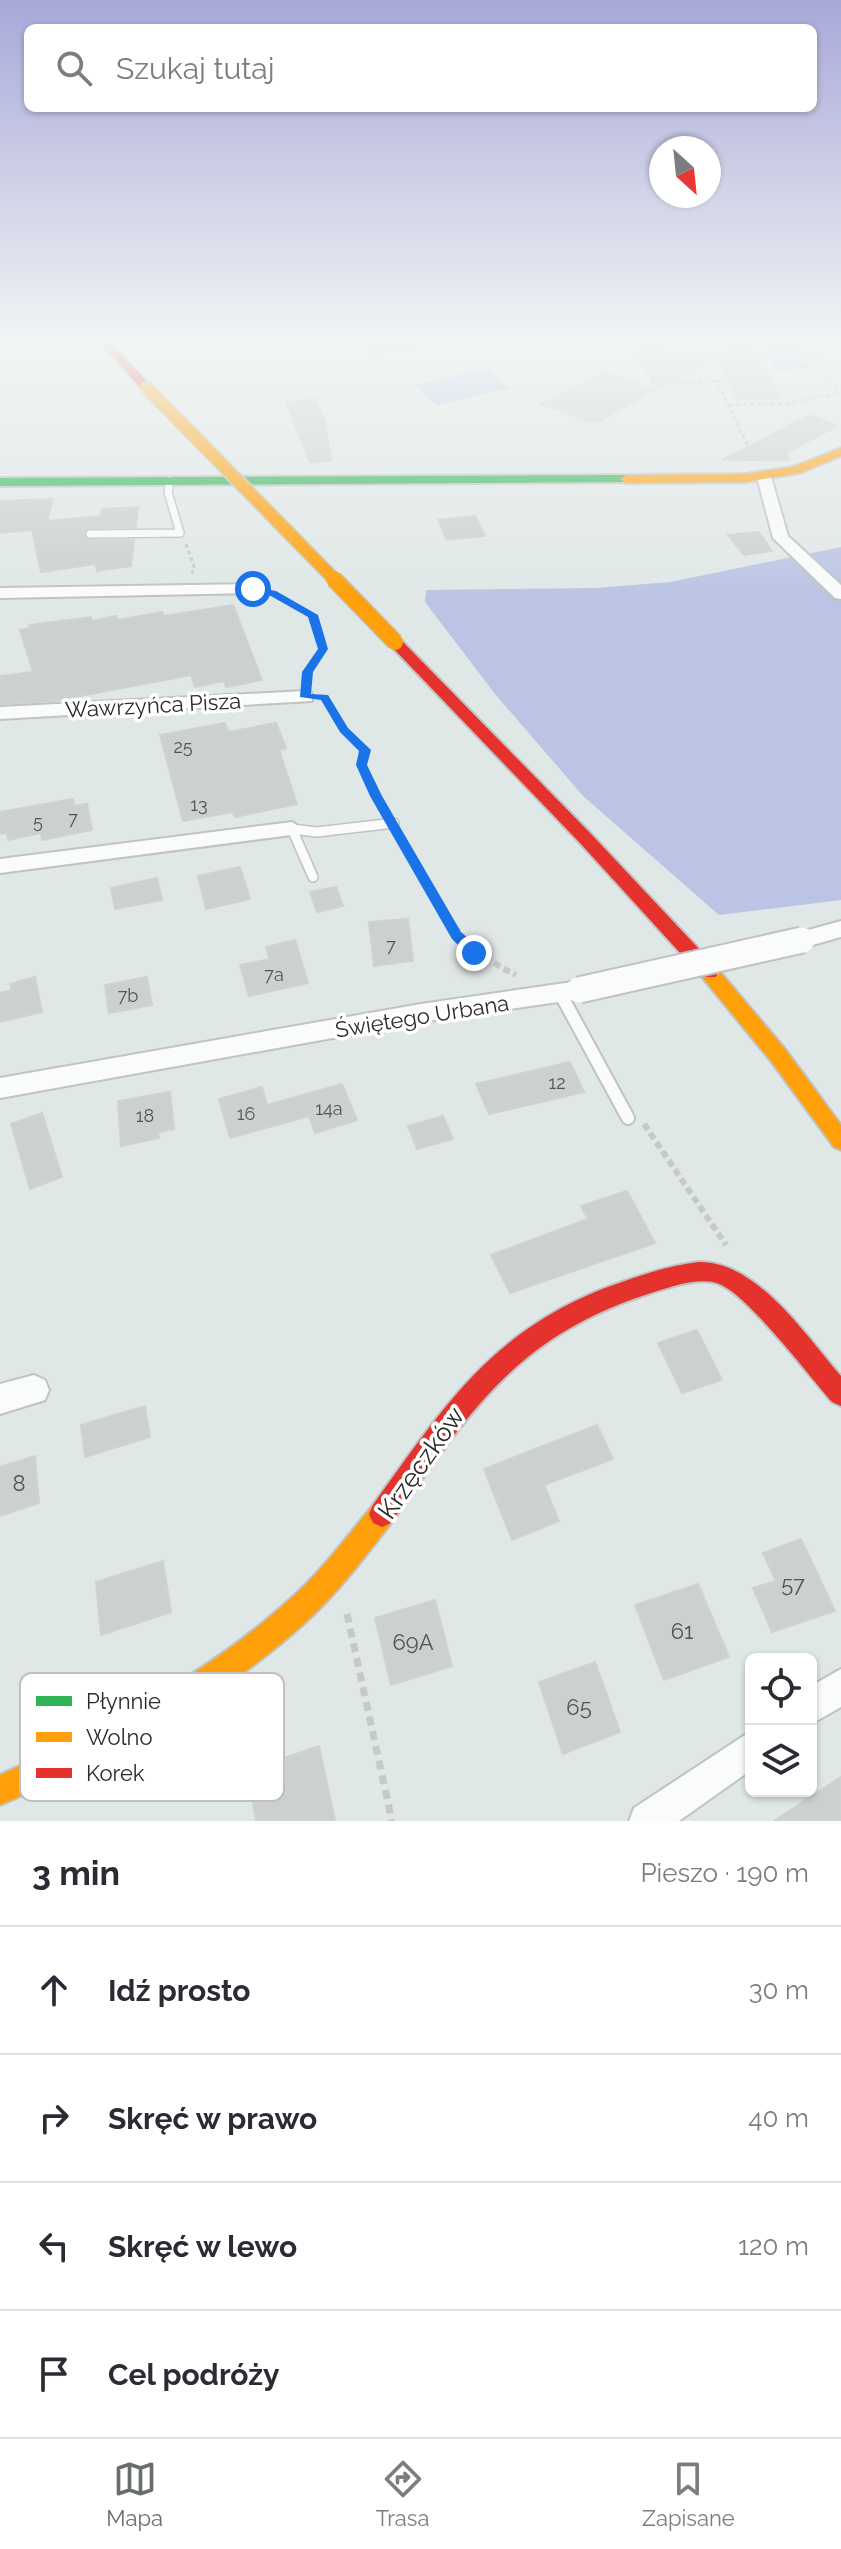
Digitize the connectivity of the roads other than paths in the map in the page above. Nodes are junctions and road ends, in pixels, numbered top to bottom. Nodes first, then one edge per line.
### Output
1 (185, 427) edge
2 (841, 452) edge
3 (764, 477) junction
4 (170, 480) junction
5 (0, 482) edge
6 (90, 534) dead end
7 (253, 589) road end
8 (0, 593) edge
9 (841, 594) edge
10 (305, 697) road end
11 (0, 713) edge
12 (394, 823) road end
13 (292, 829) junction
14 (0, 866) edge
15 (313, 877) dead end
16 (841, 929) edge
17 (570, 992) junction
18 (0, 1088) edge
19 (628, 1118) road end
20 (841, 1141) edge
21 (34, 1390) dead end
22 (841, 1394) edge
23 (0, 1399) edge
24 (228, 1673) edge
25 (841, 1686) edge
26 (817, 1703) edge
27 (745, 1753) edge
28 (20, 1781) edge
29 (0, 1790) edge
30 (647, 1821) edge

1 - 20 street, bridge
2 - 3 street
3 - 4 street
3 - 9 street
4 - 5 street
4 - 6 lane
7 - 8 street
10 - 11 street, Wawrzyńca Pisza
12 - 13 lane
13 - 14 street
13 - 15 lane
16 - 17 street, Świętego Urbana, bridge
17 - 18 street, Świętego Urbana
17 - 19 lane
21 - 23 street
22 - 24 street, Krzęczków
25 - 26 street
27 - 30 street
28 - 29 street, Krzęczków

